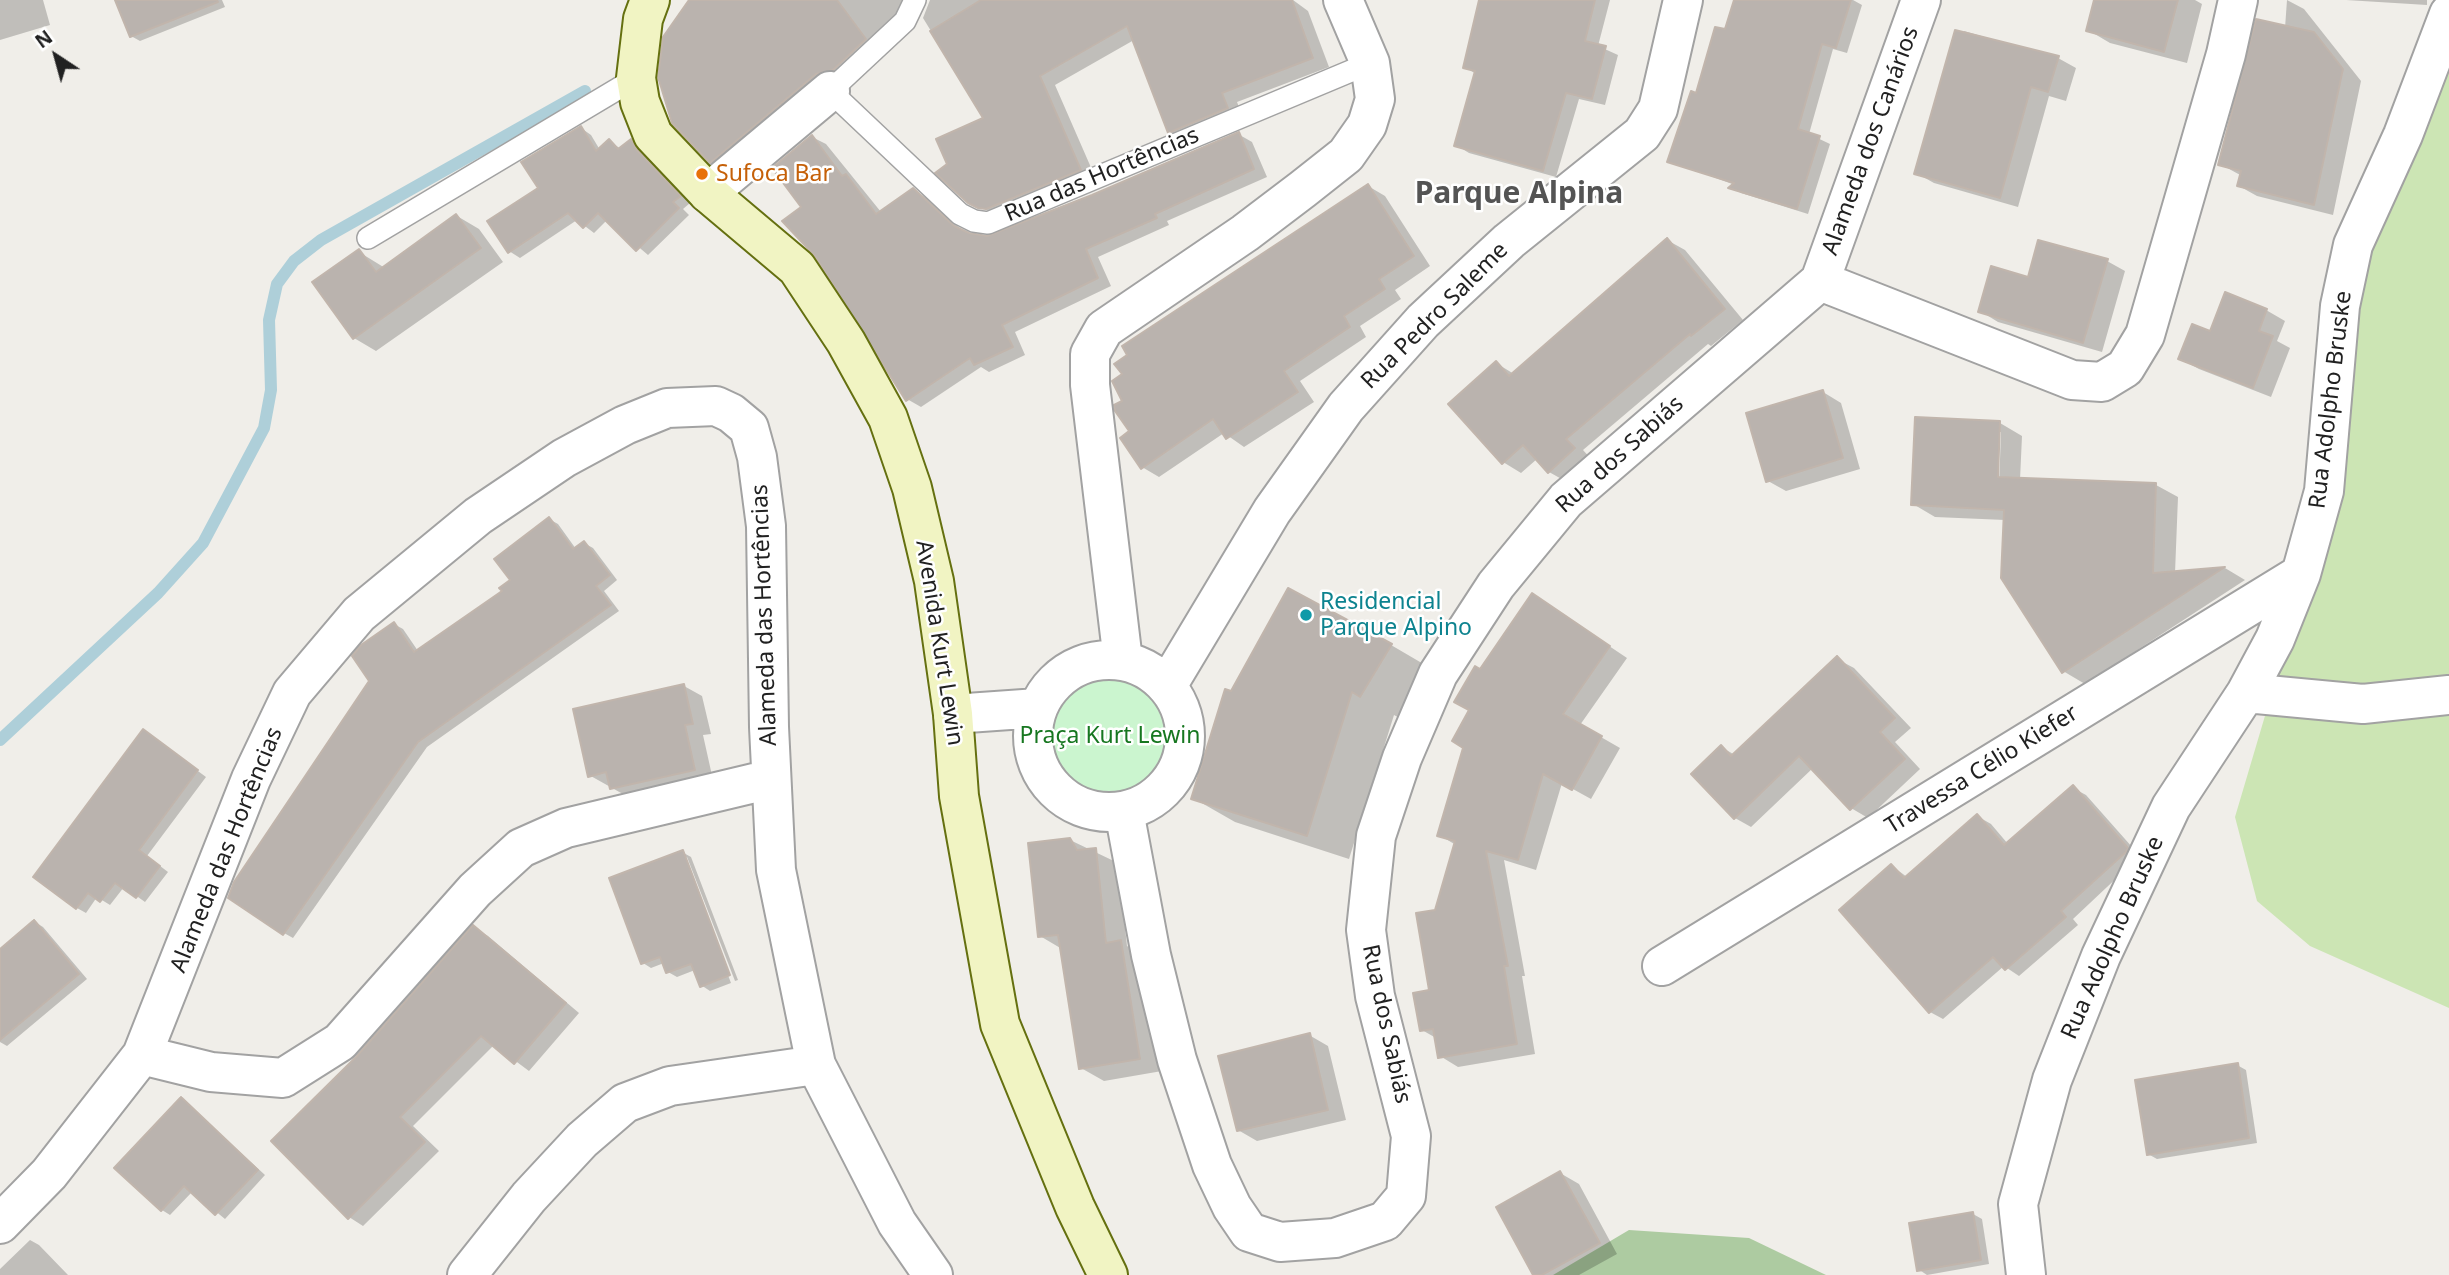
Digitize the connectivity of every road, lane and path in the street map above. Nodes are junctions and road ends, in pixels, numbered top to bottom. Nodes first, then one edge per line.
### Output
1 (650, 0) edge
2 (915, 0) edge
3 (1343, 0) edge
4 (1683, 0) edge
5 (1921, 0) edge
6 (2238, 0) edge
7 (2449, 14) edge
8 (1370, 62) junction
9 (636, 78) junction
10 (830, 91) junction
11 (708, 193) junction
12 (368, 238) dead end
13 (1820, 282) junction
14 (2301, 574) junction
15 (1123, 661) junction
16 (1167, 686) junction
17 (2246, 693) junction
18 (2449, 695) edge
19 (1038, 708) junction
20 (953, 714) junction
21 (771, 779) junction
22 (1124, 811) junction
23 (1662, 966) dead end
24 (142, 1055) junction
25 (816, 1065) junction
26 (0, 1224) edge
27 (467, 1275) edge
28 (933, 1275) edge
29 (1108, 1275) edge
30 (2026, 1275) edge

1 - 9 main road, Avenida Kurt Lewin
2 - 10 lane
3 - 8 street
4 - 16 street, Rua Pedro Saleme
5 - 13 street, Alameda dos Canários
6 - 13 street
7 - 14 street, Rua Adolpho Bruske
8 - 10 lane, Rua das Hortências
8 - 15 street
9 - 11 main road, Avenida Kurt Lewin
9 - 12 lane
10 - 11 street
11 - 20 main road, Avenida Kurt Lewin
13 - 22 street, Rua dos Sabiás
14 - 17 street, Rua Adolpho Bruske
14 - 23 street, Travessa Célio Kiefer
15 - 16 street
15 - 19 street
16 - 22 street
17 - 18 street
17 - 30 street, Rua Adolpho Bruske
19 - 20 street
19 - 22 street
20 - 29 main road, Avenida Kurt Lewin
21 - 24 street
21 - 24 street, Alameda das Hortências
21 - 25 street, Alameda das Hortências
24 - 26 street, Alameda das Hortências
25 - 27 street
25 - 28 street, Alameda das Hortências

